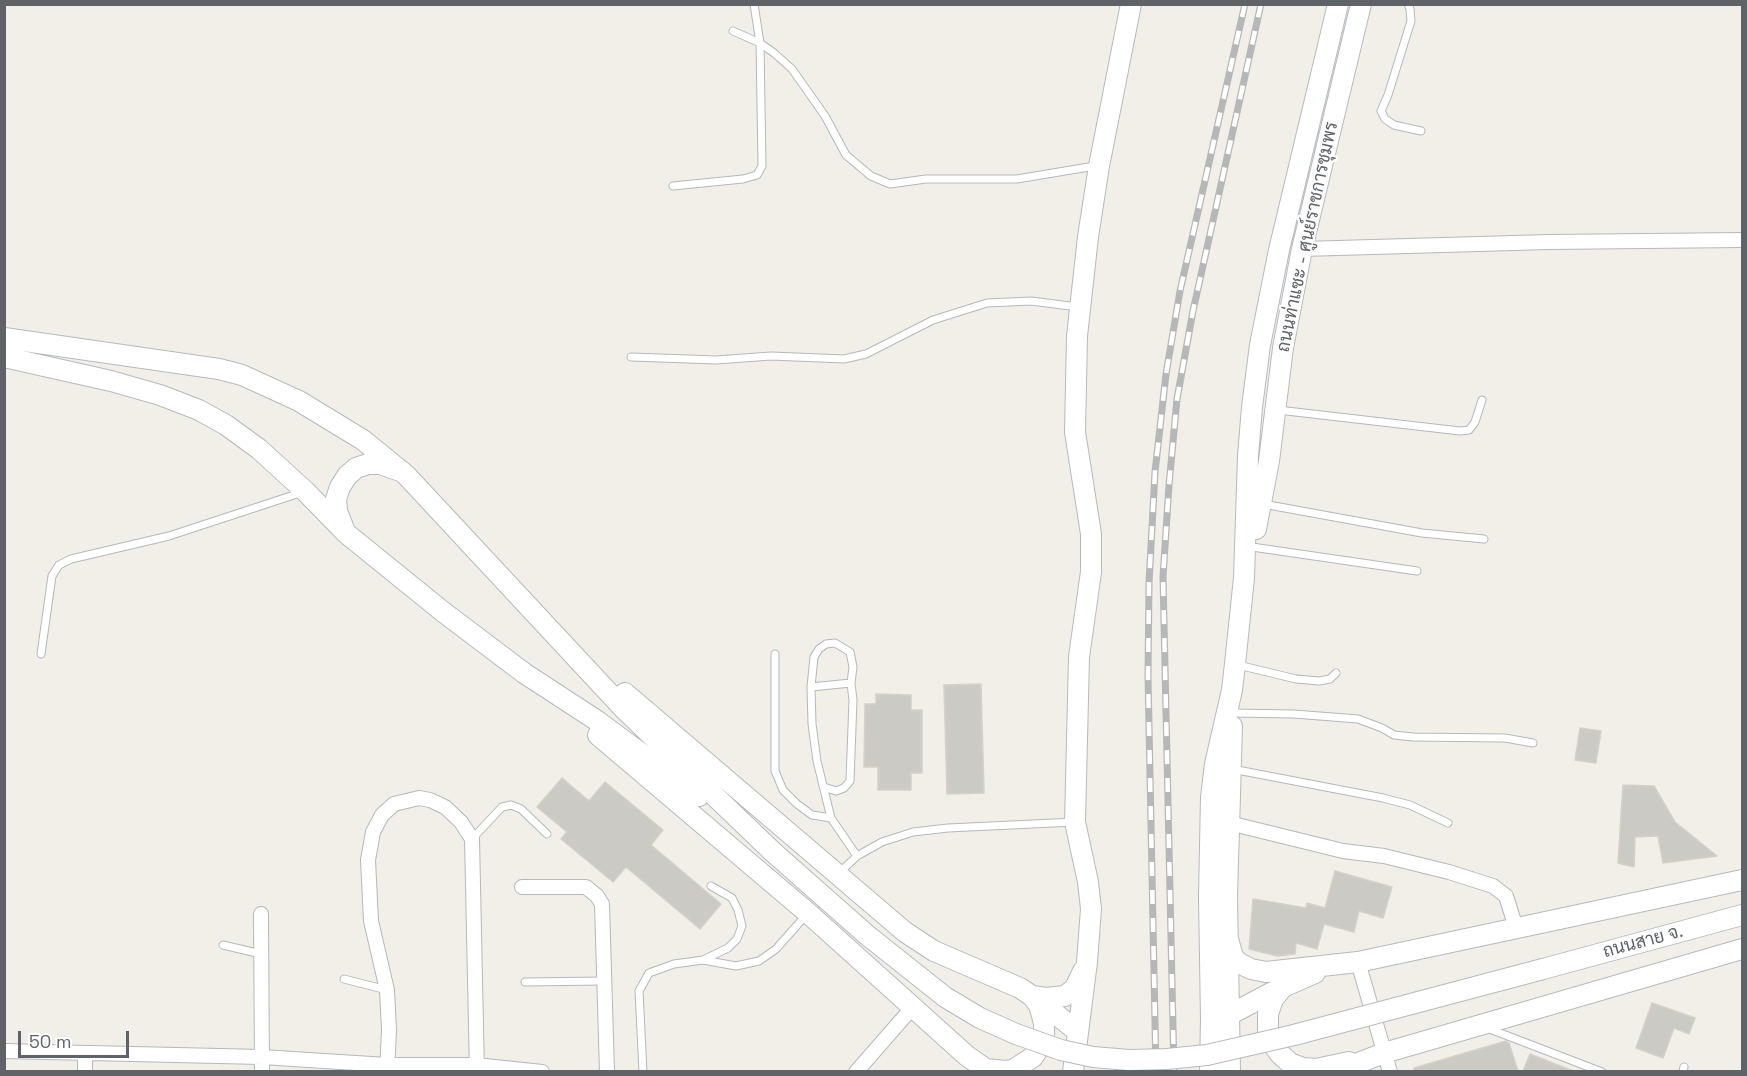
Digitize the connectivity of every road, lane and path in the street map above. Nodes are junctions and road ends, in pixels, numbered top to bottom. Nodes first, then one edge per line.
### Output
1 (754, 4) edge
2 (1131, 4) edge
3 (1338, 4) edge
4 (1361, 4) edge
5 (1408, 4) edge
6 (733, 31) dead end
7 (760, 44) junction
8 (1421, 131) dead end
9 (1099, 166) junction
10 (673, 186) dead end
11 (1743, 240) edge
12 (1302, 249) junction
13 (1279, 250) junction
14 (1080, 308) junction
15 (4, 338) edge
16 (4, 357) edge
17 (631, 357) dead end
18 (1482, 400) dead end
19 (1275, 409) junction
20 (406, 475) junction
21 (305, 491) junction
22 (1260, 503) junction
23 (347, 534) junction
24 (1484, 539) dead end
25 (1252, 547) junction
26 (1418, 571) dead end
27 (1244, 578) junction
28 (557, 635) junction
29 (41, 654) dead end
30 (775, 654) dead end
31 (1235, 664) junction
32 (524, 673) junction
33 (1336, 673) dead end
34 (851, 683) junction
35 (811, 687) junction
36 (1232, 690) junction
37 (1233, 713) junction
38 (1533, 742) dead end
39 (1232, 769) junction
40 (824, 787) junction
41 (831, 818) junction
42 (1075, 822) junction
43 (1229, 823) junction
44 (1448, 823) dead end
45 (547, 834) dead end
46 (472, 839) junction
47 (773, 852) junction
48 (857, 856) junction
49 (838, 874) junction
50 (1743, 880) edge
51 (711, 886) dead end
52 (522, 887) dead end
53 (808, 913) junction
54 (261, 914) dead end
55 (1743, 915) edge
56 (1516, 928) junction
57 (1228, 939) junction
58 (223, 945) dead end
59 (1743, 949) edge
60 (261, 954) junction
61 (703, 960) junction
62 (1358, 962) junction
63 (1087, 963) junction
64 (344, 980) dead end
65 (604, 981) junction
66 (525, 982) dead end
67 (1283, 987) junction
68 (387, 990) junction
69 (1036, 1000) junction
70 (912, 1008) junction
71 (1220, 1017) junction
72 (1481, 1025) junction
73 (1078, 1032) junction
74 (4, 1051) edge
75 (84, 1053) junction
76 (262, 1057) junction
77 (1387, 1062) edge
78 (387, 1068) edge
79 (476, 1068) edge
80 (987, 1070) edge
81 (86, 1071) edge
82 (262, 1071) edge
83 (542, 1071) edge
84 (608, 1071) edge
85 (643, 1071) edge
86 (856, 1071) edge
87 (1006, 1071) edge
88 (1073, 1071) edge
89 (1210, 1071) edge
90 (1230, 1071) edge
91 (1319, 1071) edge
92 (1602, 1071) edge

1 - 7 lane
2 - 9 main road
3 - 13 main road, ถนนท่าแซะ - ศูนย์ราชการชุมพร
4 - 12 main road, ถนนท่าแซะ - ศูนย์ราชการชุมพร
5 - 8 lane
6 - 7 lane
7 - 9 lane
7 - 10 lane
9 - 14 main road
11 - 12 street
12 - 13 main road
12 - 19 main road, ถนนท่าแซะ - ศูนย์ราชการชุมพร
13 - 27 main road, ถนนท่าแซะ - ศูนย์ราชการชุมพร
14 - 17 lane
14 - 42 main road
15 - 20 main road
16 - 21 main road
18 - 19 lane
19 - 22 main road, ถนนท่าแซะ - ศูนย์ราชการชุมพร
20 - 23 main road
20 - 28 main road
21 - 23 main road
21 - 29 lane
22 - 24 lane
22 - 25 main road, ถนนท่าแซะ - ศูนย์ราชการชุมพร
23 - 32 main road
25 - 26 lane
25 - 27 main road, ถนนท่าแซะ - ศูนย์ราชการชุมพร
27 - 31 main road, ถนนท่าแซะ - ศูนย์ราชการชุมพร
28 - 47 main road
28 - 49 main road
30 - 41 lane
31 - 33 lane
31 - 36 main road, ถนนท่าแซะ - ศูนย์ราชการชุมพร
32 - 47 main road
32 - 53 main road
34 - 35 lane
34 - 35 lane
34 - 40 lane
35 - 40 lane
36 - 37 main road
36 - 71 main road
37 - 38 lane
37 - 39 main road
39 - 43 main road
39 - 44 lane
40 - 41 lane
41 - 48 lane
42 - 48 lane
42 - 63 main road
43 - 56 street
43 - 57 main road
45 - 46 lane
46 - 68 street
46 - 79 street
47 - 55 main road, ถนนสาย จ., bridge
48 - 49 lane
49 - 69 main road
50 - 56 main road
51 - 61 lane
52 - 65 street
53 - 61 lane
53 - 70 main road
54 - 60 street
56 - 62 main road
57 - 62 main road
57 - 71 main road
58 - 60 lane
59 - 72 main road
60 - 76 street
61 - 85 lane
62 - 67 main road
62 - 77 street
63 - 69 main road
63 - 73 main road
64 - 68 lane
65 - 66 lane
65 - 84 street
67 - 71 main road
67 - 91 main road
68 - 78 street
69 - 73 main road
69 - 87 main road
70 - 80 main road
70 - 86 street
71 - 89 main road
71 - 90 main road
72 - 77 main road
72 - 92 lane
73 - 88 main road
74 - 75 street
75 - 76 street
75 - 81 street
76 - 78 street
76 - 82 street
77 - 91 main road
78 - 79 street
79 - 83 street
80 - 87 main road

